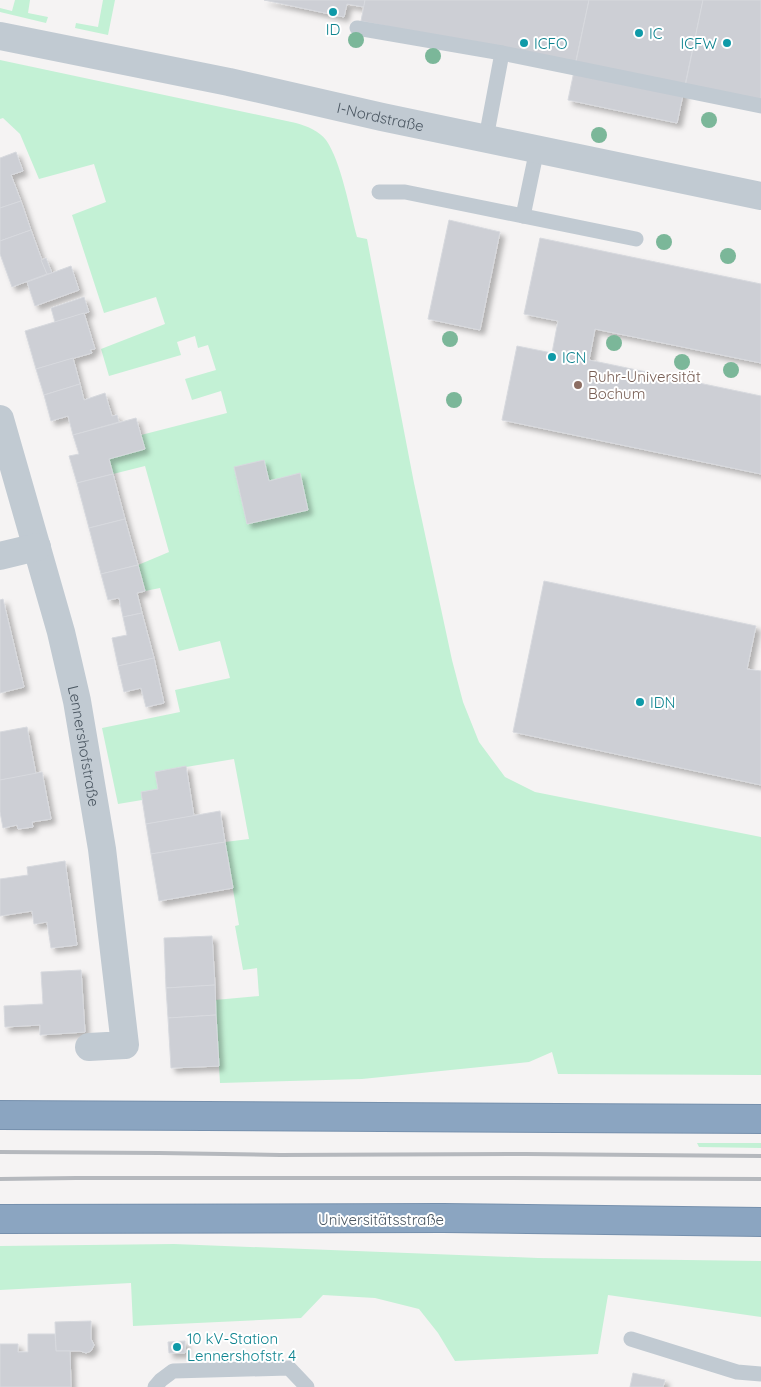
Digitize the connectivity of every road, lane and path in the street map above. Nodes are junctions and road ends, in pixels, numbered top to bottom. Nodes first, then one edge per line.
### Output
1 (357, 28) dead end
2 (0, 36) edge
3 (502, 53) junction
4 (761, 106) edge
5 (486, 138) junction
6 (537, 149) junction
7 (379, 192) dead end
8 (761, 196) edge
9 (523, 216) junction
10 (636, 239) dead end
11 (0, 419) edge
12 (37, 547) junction
13 (0, 556) edge
14 (89, 1047) dead end
15 (0, 1115) edge
16 (761, 1118) edge
17 (0, 1219) edge
18 (761, 1222) edge
19 (630, 1339) dead end
20 (761, 1374) edge
21 (155, 1387) edge
22 (307, 1387) edge

1 - 3 lane
2 - 5 street, I-Nordstraße
3 - 4 lane
3 - 5 lane
5 - 6 street, I-Nordstraße
6 - 8 street, I-Nordstraße
6 - 9 lane
7 - 9 lane
9 - 10 lane
11 - 12 street, Lennershofstraße
12 - 13 street
12 - 14 street, Lennershofstraße
15 - 16 highway
17 - 18 highway, Universitätsstraße
19 - 20 lane
21 - 22 lane

